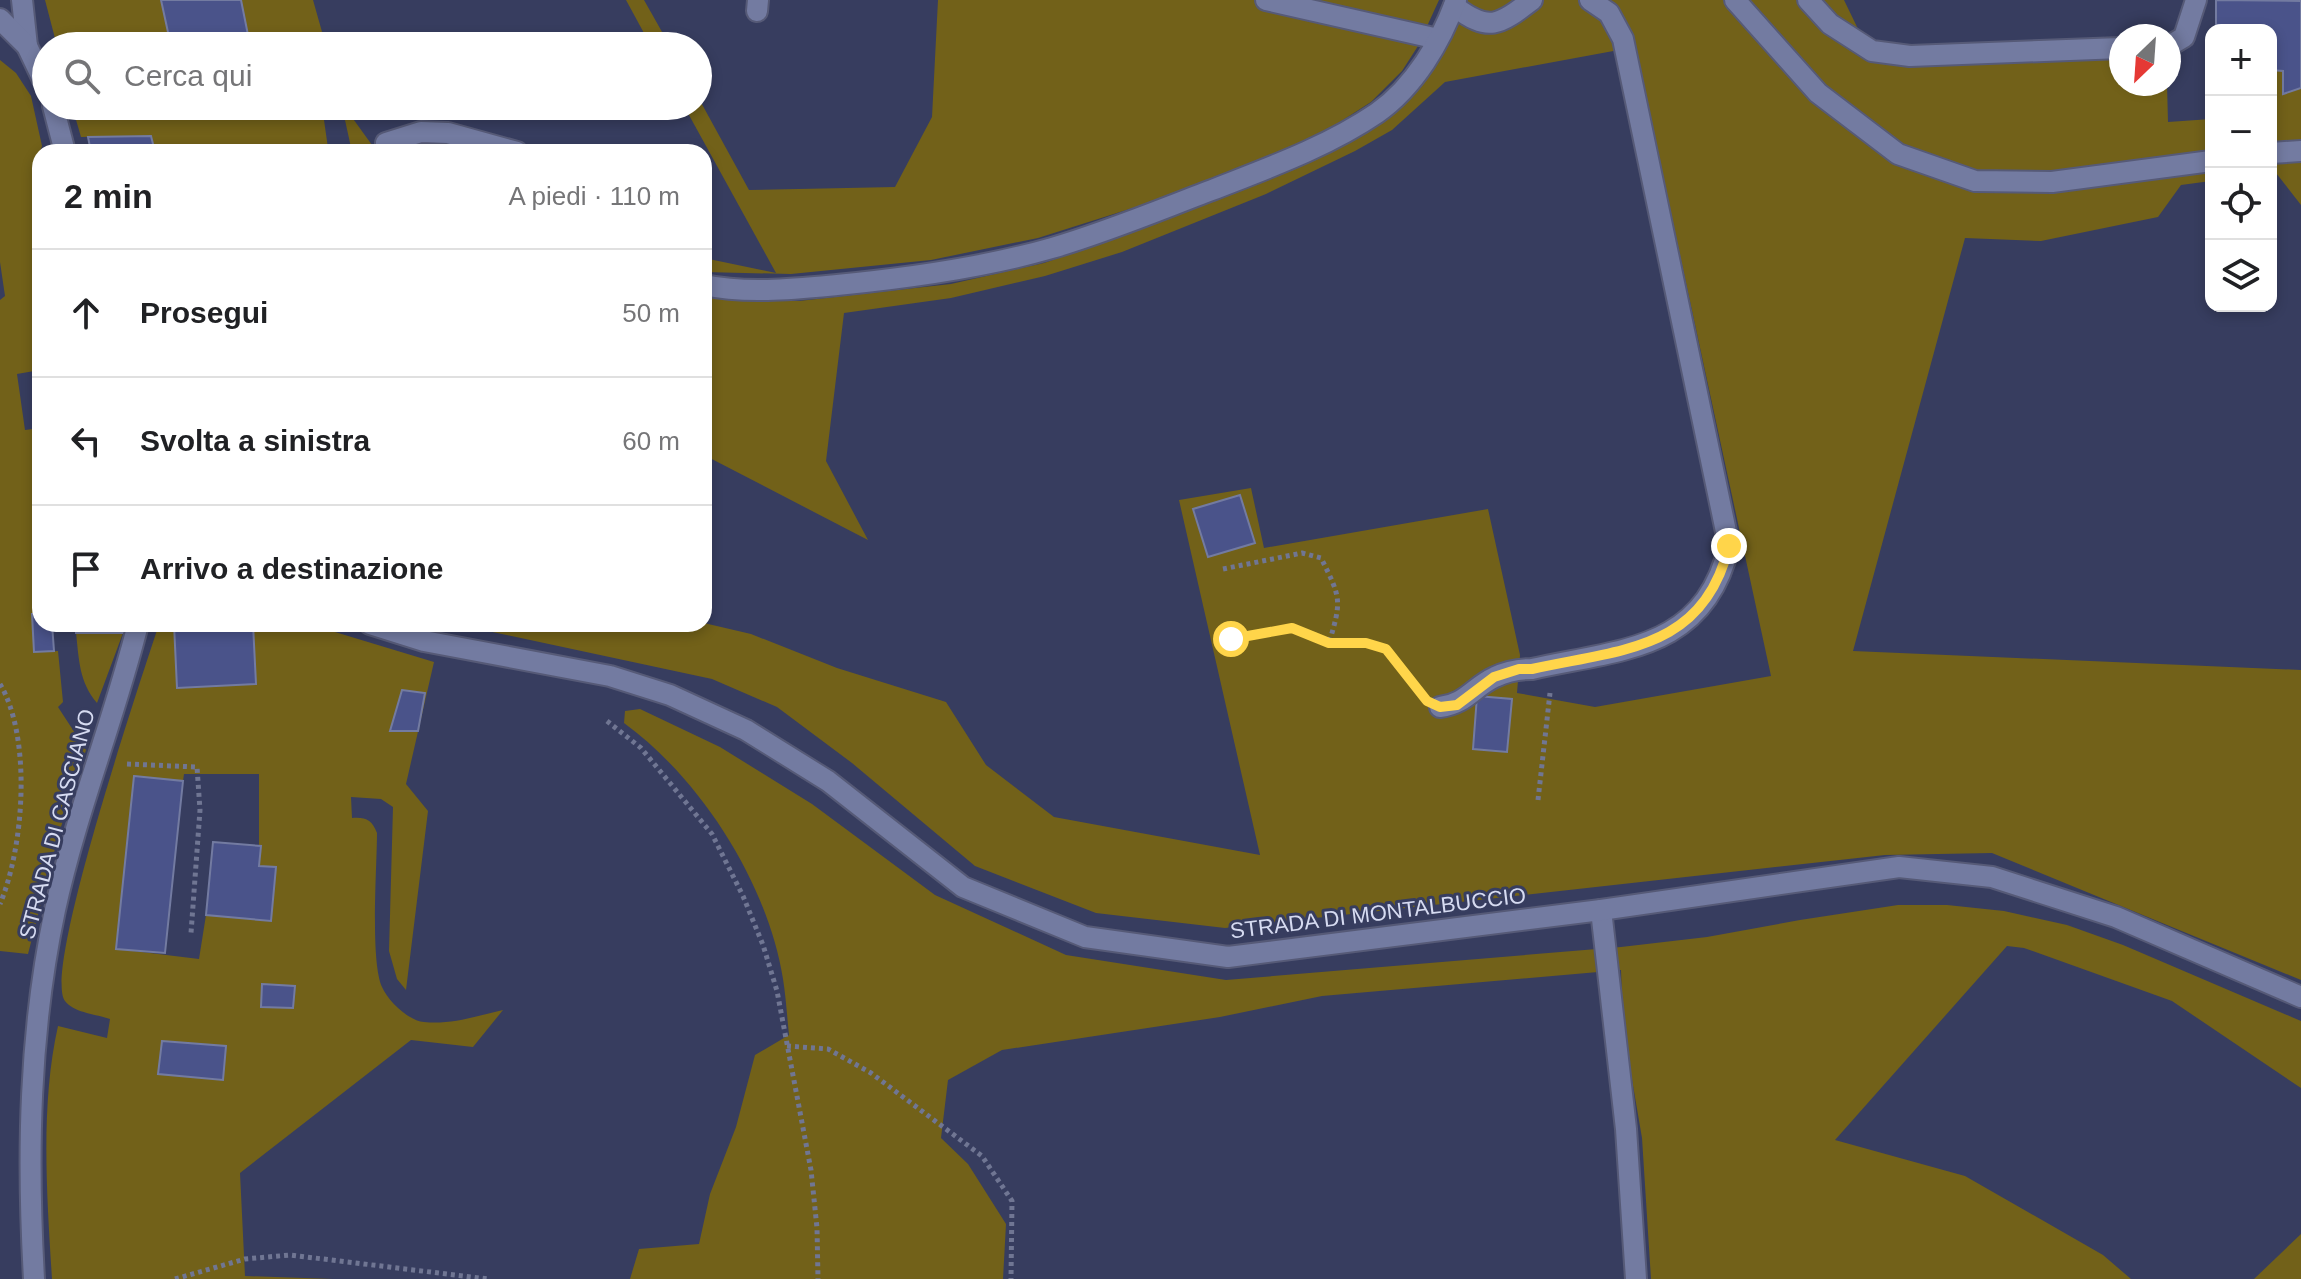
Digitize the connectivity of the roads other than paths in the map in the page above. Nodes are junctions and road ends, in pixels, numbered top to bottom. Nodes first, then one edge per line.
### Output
1 (22, 0) edge
2 (1266, 0) edge
3 (1532, 0) edge
4 (1590, 0) edge
5 (1735, 0) edge
6 (1808, 0) edge
7 (2196, 0) edge
8 (1455, 3) edge
9 (0, 19) edge
10 (1438, 39) junction
11 (2181, 39) edge
12 (27, 46) junction
13 (2109, 48) edge
14 (32, 57) edge
15 (57, 120) edge
16 (386, 143) dead end
17 (63, 144) edge
18 (488, 144) edge
19 (2301, 151) edge
20 (2277, 153) edge
21 (2205, 162) edge
22 (712, 287) edge
23 (136, 632) edge
24 (395, 632) edge
25 (1440, 707) road end
26 (1601, 910) junction
27 (2301, 997) edge
28 (34, 1279) edge
29 (1636, 1279) edge

1 - 12 street
2 - 10 street
3 - 8 street
4 - 25 street
5 - 21 street
6 - 13 street
7 - 11 street
8 - 10 street
9 - 12 street
10 - 22 street
12 - 14 street
15 - 17 street
16 - 18 street
19 - 20 street
23 - 28 street, STRADA DI CASCIANO
24 - 26 street, STRADA DI MONTALBUCCIO
26 - 27 street, STRADA DI MONTALBUCCIO
26 - 29 street

